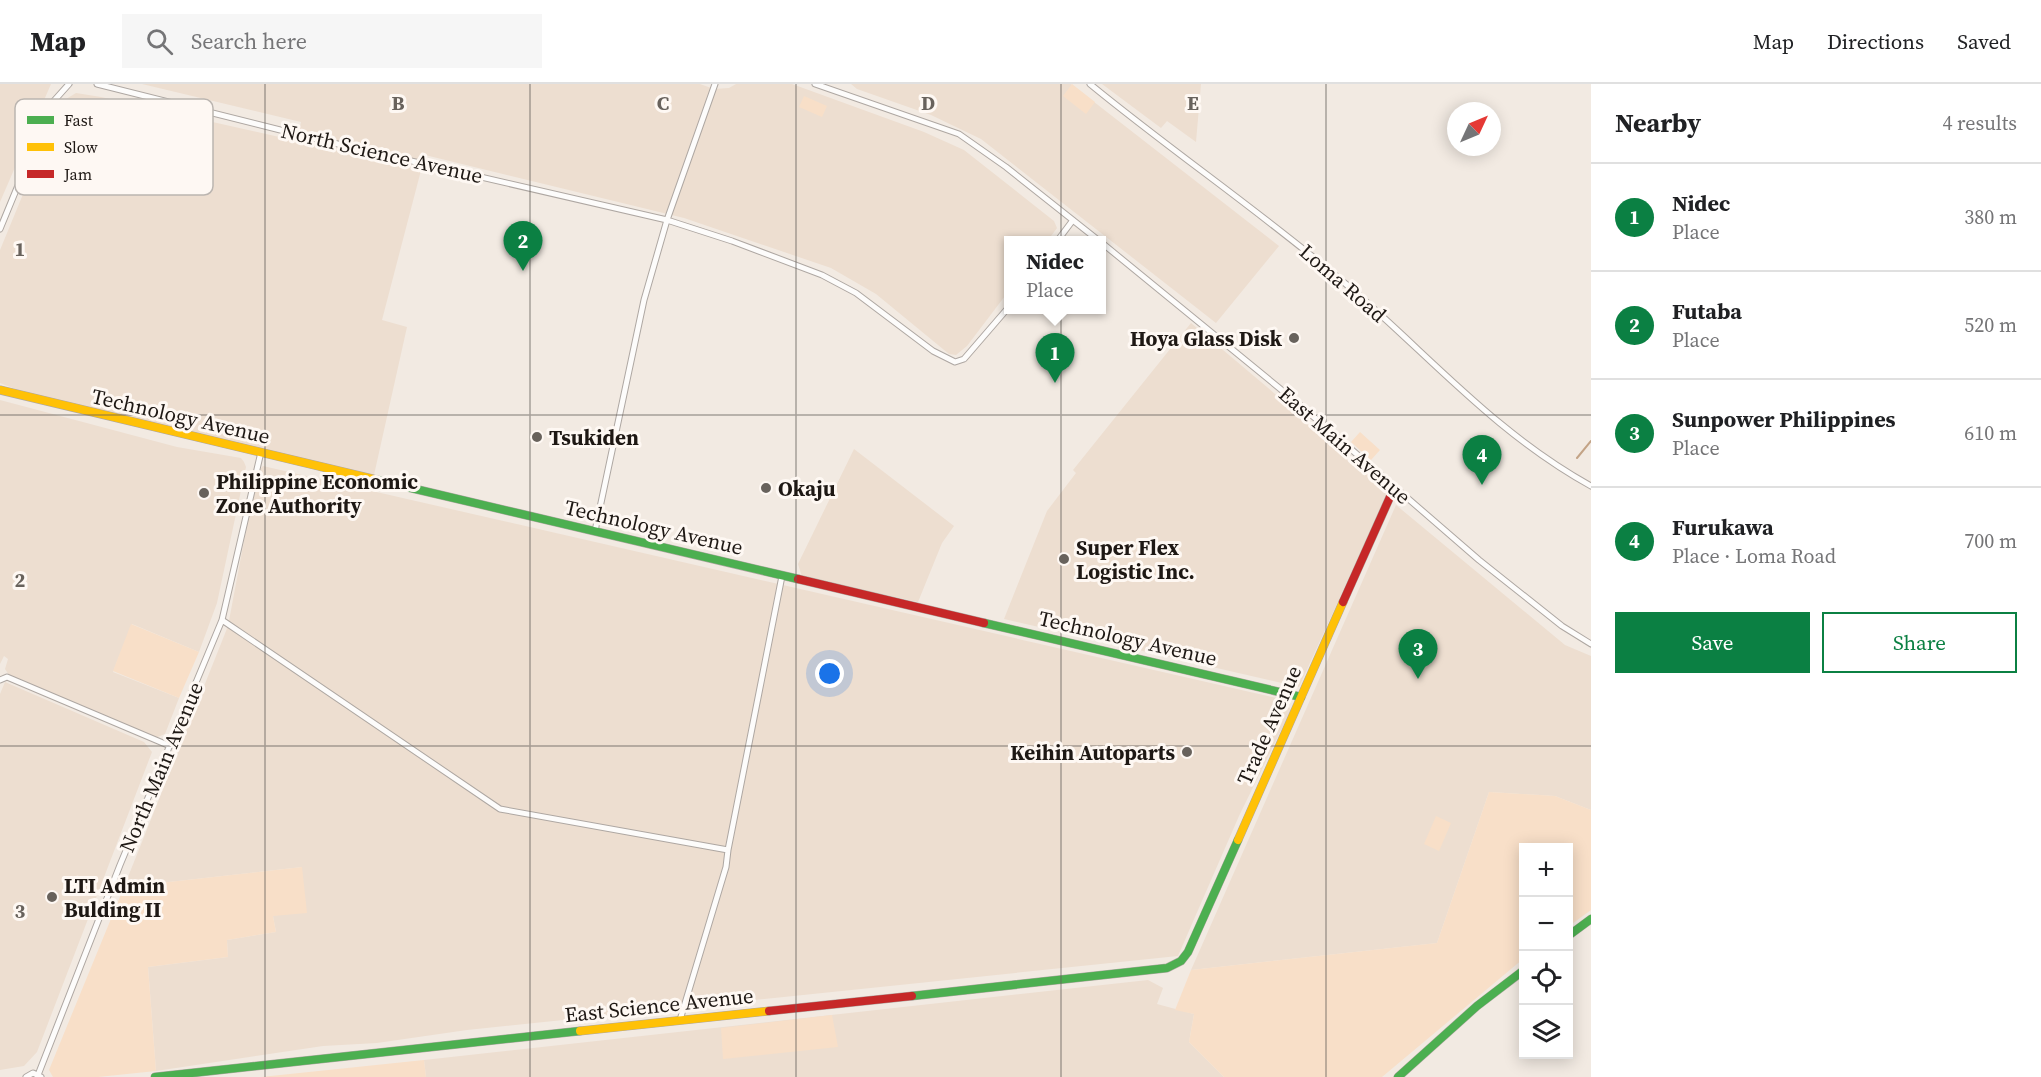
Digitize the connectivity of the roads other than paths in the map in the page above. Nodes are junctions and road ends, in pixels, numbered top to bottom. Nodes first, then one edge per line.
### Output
1 (69, 84) edge
2 (97, 84) edge
3 (715, 84) edge
4 (815, 84) edge
5 (1090, 84) edge
6 (56, 99) edge
7 (157, 99) edge
8 (213, 113) edge
9 (15, 193) edge
10 (667, 220) junction
11 (1073, 220) junction
12 (0, 229) edge
13 (1061, 236) edge
14 (1093, 236) edge
15 (1106, 247) edge
16 (1004, 314) edge
17 (0, 390) edge
18 (261, 452) junction
19 (1591, 486) edge
20 (1394, 488) junction
21 (595, 531) junction
22 (782, 576) junction
23 (222, 620) junction
24 (1591, 644) edge
25 (0, 680) edge
26 (1301, 697) junction
27 (170, 746) junction
28 (728, 850) junction
29 (1591, 919) edge
30 (1573, 933) edge
31 (1167, 968) joint
32 (1519, 974) edge
33 (680, 1020) junction
34 (39, 1076) edge
35 (26, 1077) edge
36 (155, 1077) edge
37 (1398, 1077) edge

1 - 6 street
2 - 7 street, North Science Avenue
3 - 10 street
4 - 11 street, East Main Avenue
5 - 19 street, Loma Road
8 - 10 street, North Science Avenue
9 - 12 street
10 - 16 street, North Science Avenue
10 - 21 street
11 - 13 street
11 - 14 street, East Main Avenue
15 - 20 street, East Main Avenue
17 - 18 street, Technology Avenue
18 - 21 street, Technology Avenue
18 - 23 street, North Main Avenue
20 - 24 street, East Main Avenue
20 - 26 street, Trade Avenue
21 - 22 street, Technology Avenue
22 - 26 street, Technology Avenue
22 - 28 street
23 - 27 street, North Main Avenue
23 - 28 street
25 - 27 street
26 - 31 street, Trade Avenue
27 - 34 street, North Main Avenue
28 - 33 street
29 - 30 street
31 - 33 street, East Science Avenue
32 - 37 street
33 - 36 street, East Science Avenue
34 - 35 street

